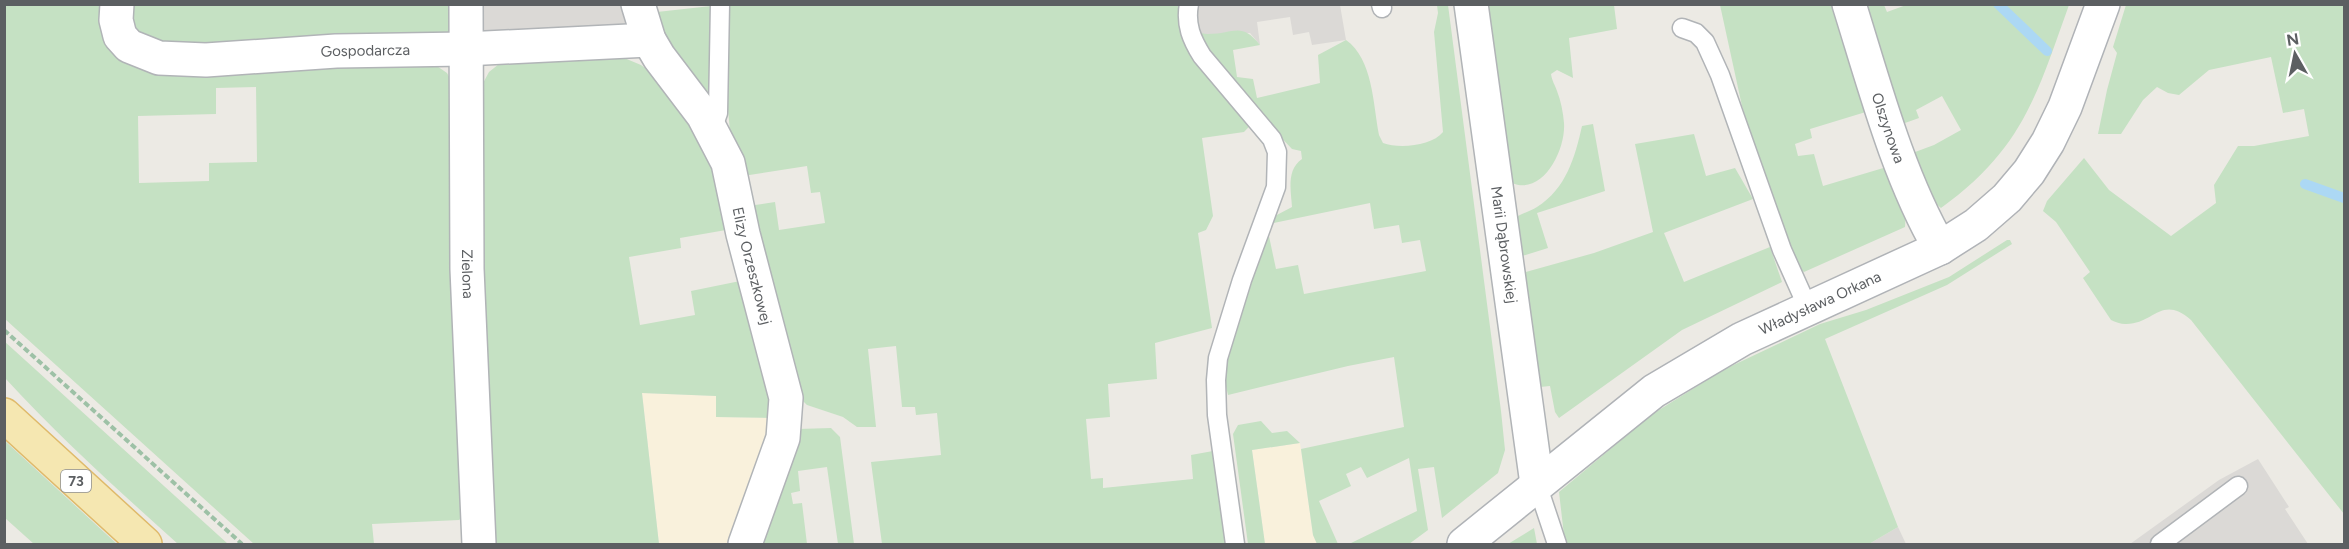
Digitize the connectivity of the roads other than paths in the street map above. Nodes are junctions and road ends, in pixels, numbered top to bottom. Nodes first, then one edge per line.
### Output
1 (117, 4) edge
2 (466, 4) edge
3 (638, 4) edge
4 (720, 4) edge
5 (1190, 4) edge
6 (1471, 4) edge
7 (1849, 4) edge
8 (2103, 4) edge
9 (1682, 28) dead end
10 (649, 40) junction
11 (465, 49) junction
12 (712, 130) junction
13 (1940, 248) junction
14 (1808, 308) junction
15 (4, 415) edge
16 (1537, 484) junction
17 (2238, 486) dead end
18 (145, 544) edge
19 (478, 544) edge
20 (745, 544) edge
21 (1235, 544) edge
22 (1464, 544) edge
23 (1557, 544) edge
24 (2160, 544) edge

1 - 11 street, Gospodarcza
2 - 11 street, Zielona
3 - 10 street, Elizy Orzeszkowej
4 - 12 lane
5 - 21 lane
6 - 16 street, Marii Dąbrowskiej
7 - 13 street, Olszynowa
8 - 13 street, Władysława Orkana
9 - 14 lane
10 - 11 street, Gospodarcza
10 - 12 street, Elizy Orzeszkowej
11 - 19 street, Zielona
12 - 20 street, Elizy Orzeszkowej
13 - 14 street, Władysława Orkana
14 - 16 street, Władysława Orkana
15 - 18 main road, 73
16 - 22 street, Władysława Orkana
16 - 23 lane
17 - 24 lane

